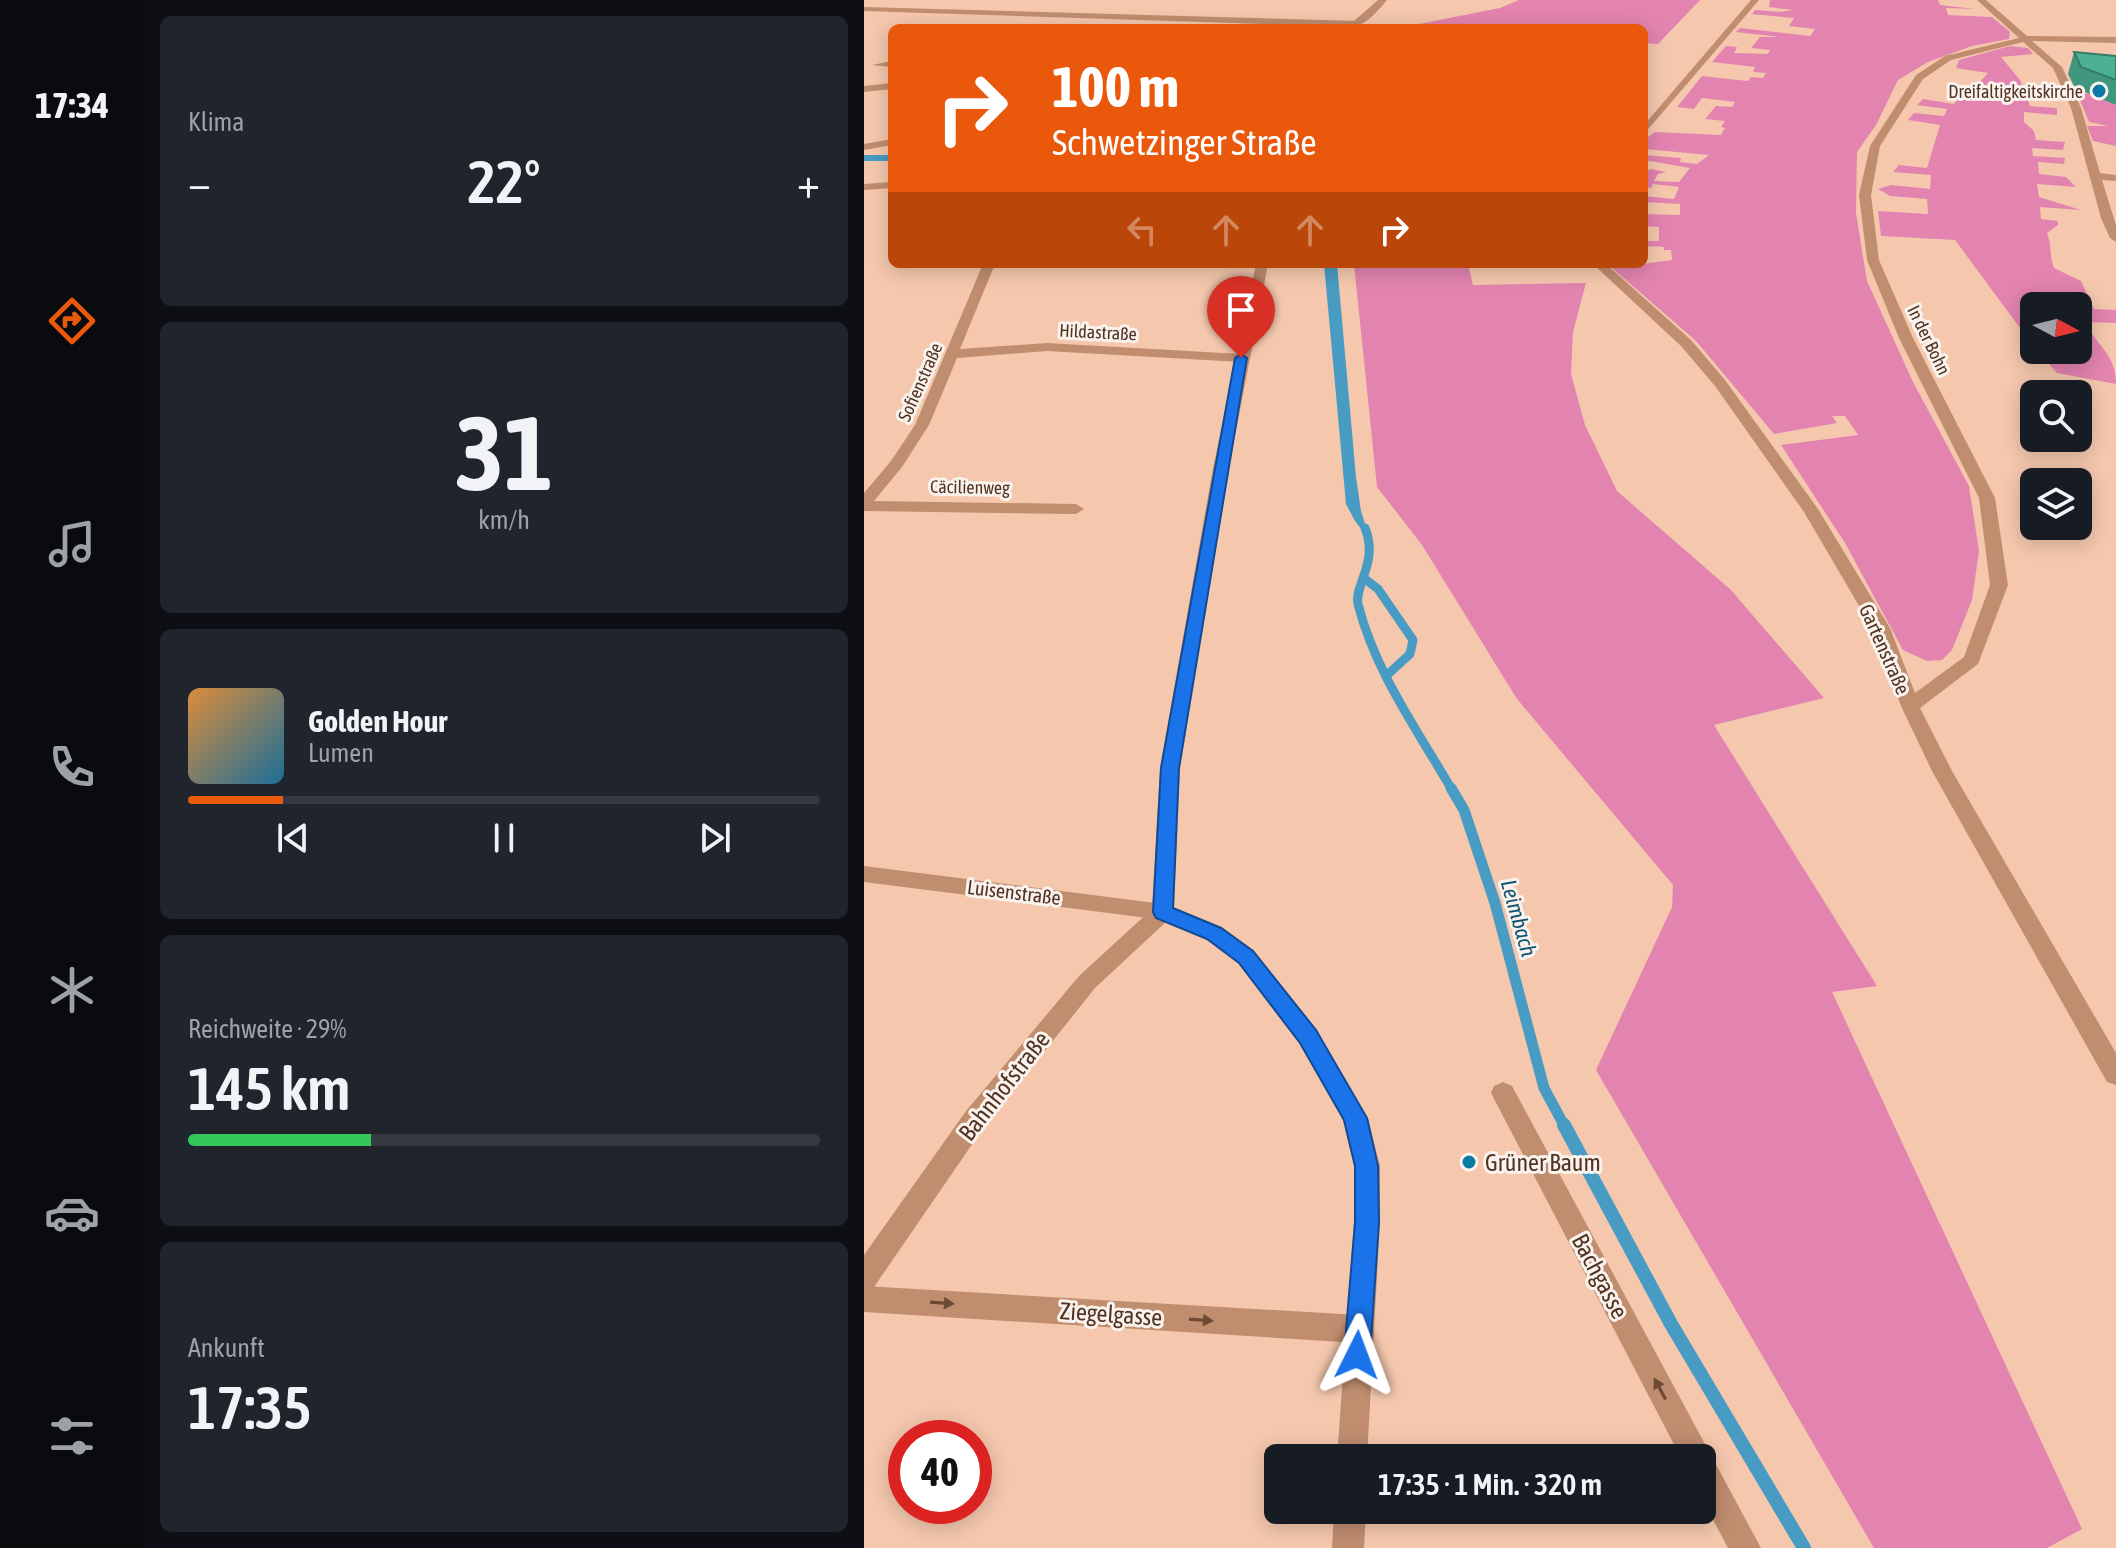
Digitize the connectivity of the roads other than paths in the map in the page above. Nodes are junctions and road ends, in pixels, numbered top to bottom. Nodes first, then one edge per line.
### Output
1 (1383, 0) edge
2 (1755, 0) edge
3 (1981, 0) edge
4 (864, 9) edge
5 (1115, 12) junction
6 (1108, 24) edge
7 (1320, 24) edge
8 (1356, 24) edge
9 (2028, 38) junction
10 (2116, 40) edge
11 (888, 64) edge
12 (877, 65) dead end
13 (888, 86) edge
14 (864, 89) edge
15 (1648, 126) edge
16 (888, 143) edge
17 (864, 147) edge
18 (2095, 176) junction
19 (2116, 178) edge
20 (888, 185) edge
21 (864, 187) edge
22 (2116, 238) edge
23 (987, 268) edge
24 (1261, 268) edge
25 (1603, 268) edge
26 (952, 354) junction
27 (1241, 358) junction
28 (864, 504) edge
29 (1076, 509) dead end
30 (1910, 706) junction
31 (864, 874) edge
32 (1163, 912) junction
33 (2116, 1075) edge
34 (1503, 1093) dead end
35 (864, 1278) edge
36 (864, 1299) edge
37 (1358, 1329) junction
38 (1353, 1444) edge
39 (1690, 1444) edge
40 (1716, 1494) edge
41 (1349, 1524) edge
42 (1348, 1548) edge
43 (1745, 1548) edge

1 - 8 street
2 - 15 street
3 - 9 street
4 - 5 street
5 - 6 street
5 - 7 street
9 - 10 street, In der Bohn
9 - 18 street
9 - 30 street, In der Bohn
11 - 12 street
13 - 14 street
16 - 17 street
18 - 19 street
18 - 22 street
20 - 21 street
23 - 26 street, Sofienstraße
24 - 27 street
25 - 30 street, Gartenstraße
26 - 27 street, Hildastraße
26 - 28 street, Sofienstraße
27 - 32 street
28 - 29 street, Cäcilienweg
30 - 33 street, Gartenstraße
31 - 32 street, Luisenstraße
32 - 35 street, Bahnhofstraße
32 - 37 street, Luisenstraße
39 -> 34 street, Bachgasse
36 -> 37 street, Ziegelgasse
37 - 38 street, Luisenstraße
40 - 43 street
41 - 42 street

